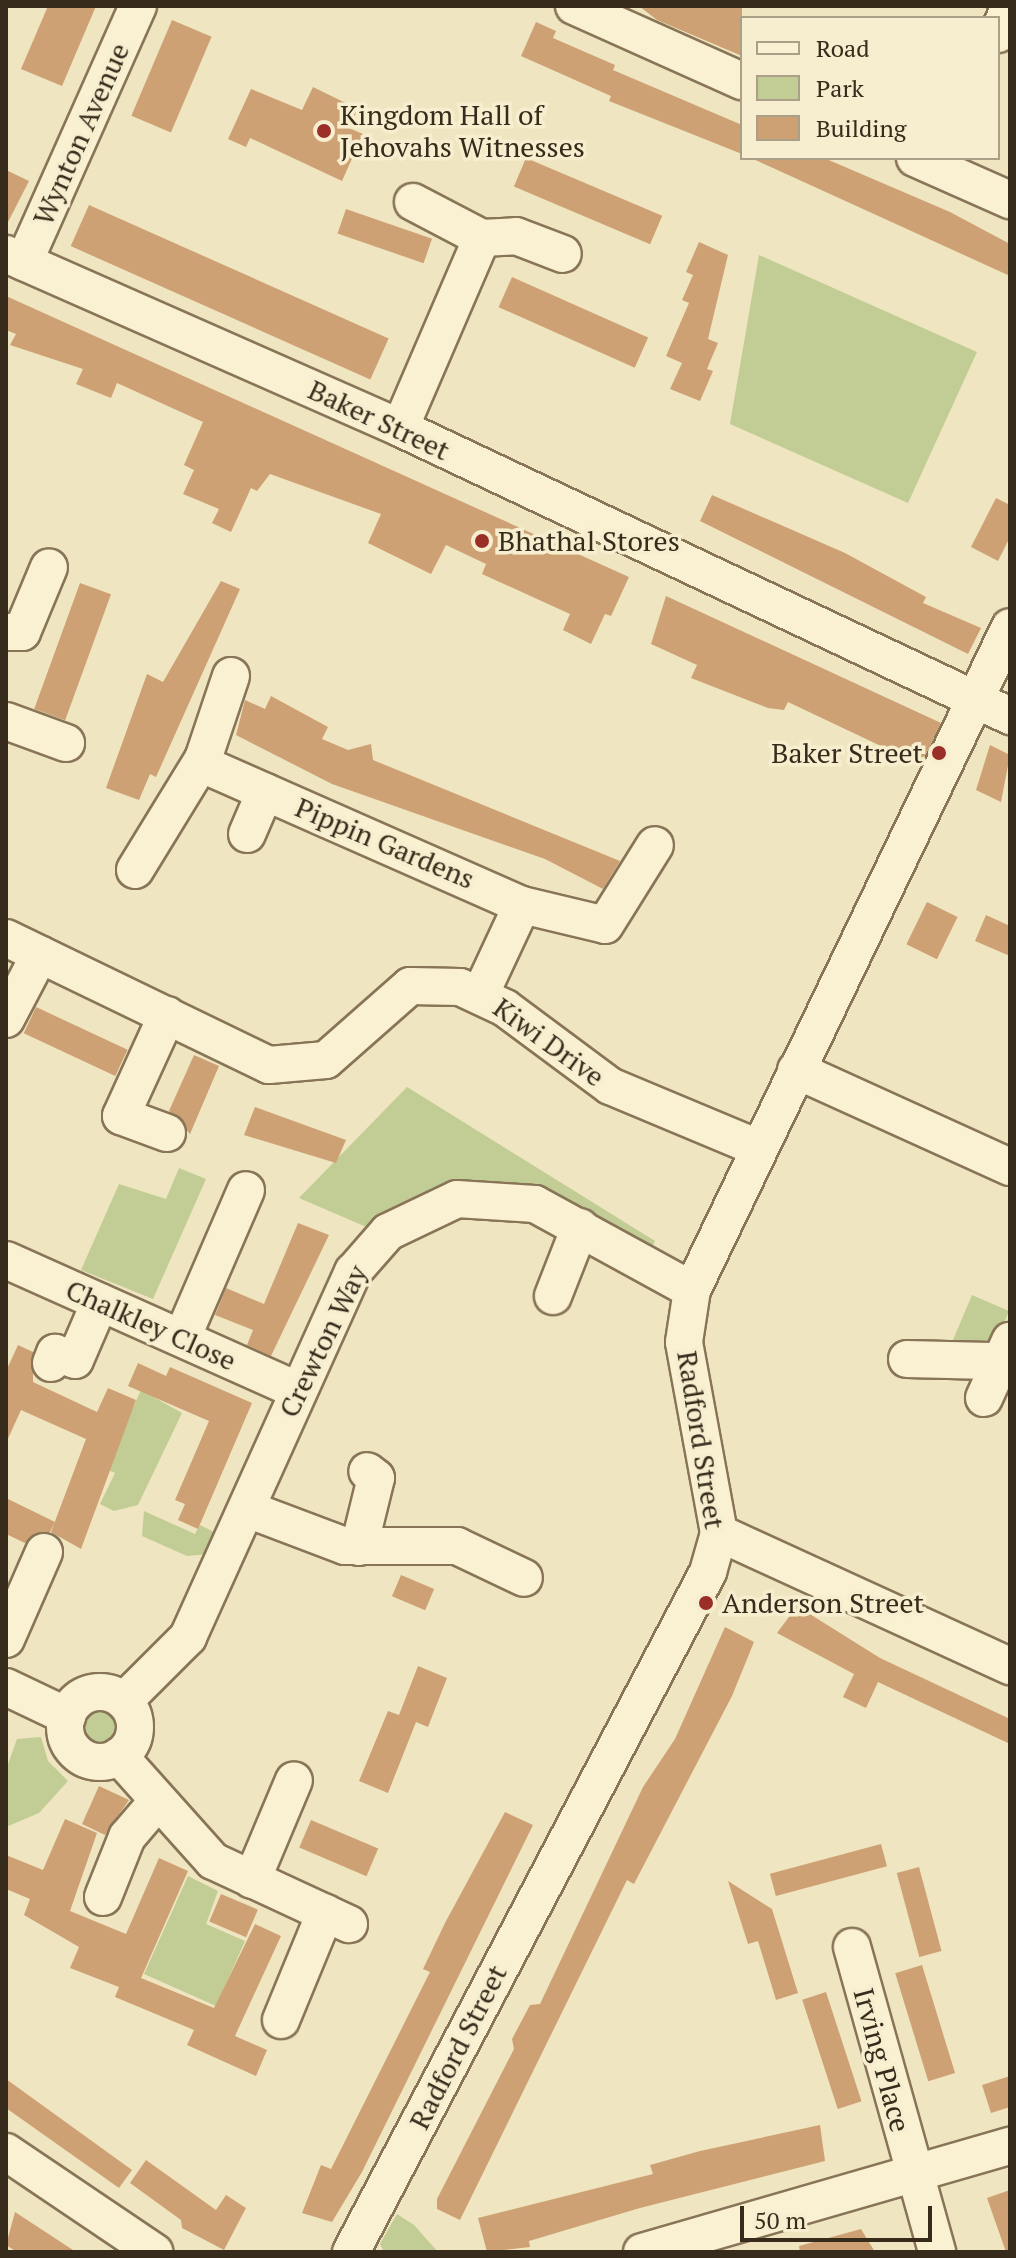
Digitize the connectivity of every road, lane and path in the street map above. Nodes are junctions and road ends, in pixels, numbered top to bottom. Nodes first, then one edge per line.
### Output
1 (138, 6) edge
2 (574, 6) edge
3 (1010, 6) edge
4 (1000, 29) edge
5 (740, 80) edge
6 (934, 162) edge
7 (1010, 200) edge
8 (413, 202) dead end
9 (482, 238) junction
10 (563, 254) dead end
11 (15, 258) edge
12 (400, 428) junction
13 (49, 567) dead end
14 (1010, 627) edge
15 (6, 632) edge
16 (231, 676) dead end
17 (976, 701) junction
18 (1010, 716) edge
19 (6, 721) edge
20 (66, 743) dead end
21 (207, 764) junction
22 (265, 792) junction
23 (247, 834) dead end
24 (655, 845) dead end
25 (135, 870) dead end
26 (522, 905) junction
27 (6, 938) edge
28 (40, 954) junction
29 (481, 993) junction
30 (167, 1015) junction
31 (6, 1019) edge
32 (796, 1070) junction
33 (167, 1133) dead end
34 (758, 1148) junction
35 (1010, 1167) edge
36 (246, 1190) dead end
37 (580, 1227) junction
38 (6, 1260) edge
39 (692, 1290) junction
40 (553, 1296) dead end
41 (100, 1302) junction
42 (182, 1338) junction
43 (1007, 1358) edge
44 (907, 1359) dead end
45 (51, 1363) dead end
46 (297, 1390) junction
47 (984, 1398) dead end
48 (367, 1471) dead end
49 (247, 1509) junction
50 (719, 1533) junction
51 (359, 1547) junction
52 (44, 1552) dead end
53 (524, 1578) dead end
54 (6, 1639) edge
55 (1010, 1666) edge
56 (6, 1687) edge
57 (124, 1701) junction
58 (67, 1716) junction
59 (119, 1756) junction
60 (294, 1780) dead end
61 (156, 1803) junction
62 (252, 1880) junction
63 (103, 1897) dead end
64 (852, 1947) dead end
65 (281, 2020) dead end
66 (1010, 2146) edge
67 (6, 2152) edge
68 (913, 2174) junction
69 (154, 2252) edge
70 (351, 2252) edge
71 (642, 2252) edge
72 (937, 2252) edge

1 - 11 street, Wynton Avenue
2 - 5 street
3 - 4 street
6 - 7 street
8 - 9 street
9 - 10 street
9 - 12 street
11 - 12 street, Baker Street
12 - 17 street, Baker Street
13 - 15 street
14 - 17 street, Radford Street
16 - 21 street
17 - 18 street, Baker Street
17 - 32 street, Radford Street
19 - 20 street
21 - 22 street, Pippin Gardens
21 - 25 street
22 - 23 street
22 - 26 street, Pippin Gardens
24 - 26 street, Pippin Gardens
26 - 29 street
27 - 28 street, Kiwi Drive
28 - 30 street, Kiwi Drive
28 - 31 street
29 - 30 street, Kiwi Drive
29 - 34 street, Kiwi Drive
30 - 33 street
32 - 34 street, Radford Street
32 - 35 street
34 - 39 street, Radford Street
36 - 42 street
37 - 39 street, Crewton Way
37 - 40 street
37 - 46 street, Crewton Way
38 - 41 street, Chalkley Close
39 - 50 street, Radford Street
41 - 42 street, Chalkley Close
41 - 45 street
42 - 46 street, Chalkley Close
43 - 44 street
43 - 47 street
46 - 49 street, Crewton Way
48 - 51 street
49 - 51 street
49 - 57 street, Crewton Way
50 - 55 street
50 - 70 street, Radford Street
51 - 53 street
52 - 54 street
56 - 58 street
57 - 58 street
57 - 59 street
58 - 59 street
59 - 61 street
60 - 62 street
61 - 62 street
61 - 63 street
62 - 65 street
64 - 68 street, Irving Place
66 - 68 street
67 - 69 street
68 - 71 street
68 - 72 street, Irving Place

